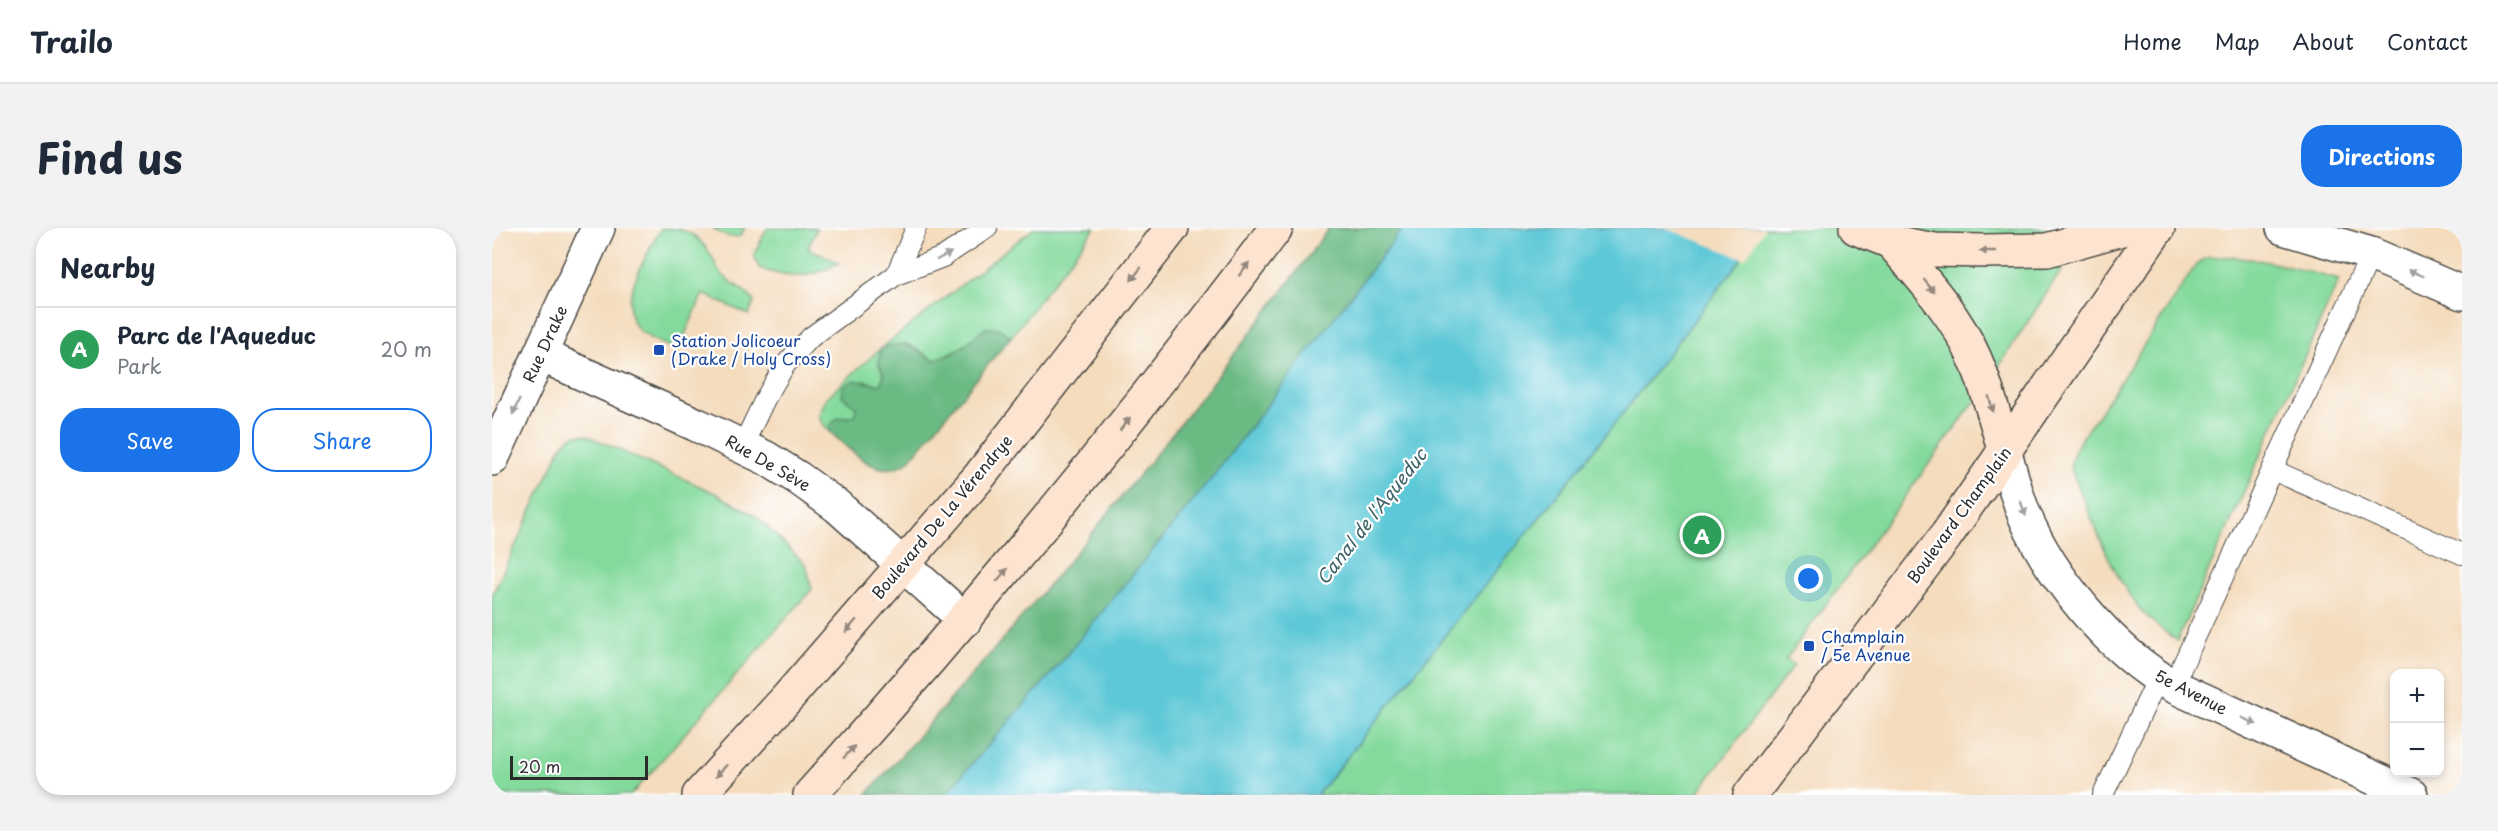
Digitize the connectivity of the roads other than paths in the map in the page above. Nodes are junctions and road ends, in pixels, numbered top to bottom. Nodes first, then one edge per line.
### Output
1 (598, 228) edge
2 (916, 228) edge
3 (987, 228) edge
4 (1172, 228) edge
5 (1276, 228) edge
6 (1856, 228) edge
7 (2125, 228) edge
8 (2158, 228) edge
9 (2283, 228) edge
10 (1891, 242) junction
11 (2371, 254) junction
12 (896, 275) junction
13 (2462, 293) edge
14 (541, 355) junction
15 (742, 447) junction
16 (2005, 453) junction
17 (492, 459) edge
18 (2273, 470) junction
19 (2462, 554) edge
20 (903, 566) junction
21 (965, 620) junction
22 (2166, 682) junction
23 (699, 795) edge
24 (810, 795) edge
25 (1750, 795) edge
26 (2103, 795) edge
27 (2411, 795) edge

1 - 14 street, Rue Drake
2 - 12 lane
12 -> 3 lane
4 -> 20 main road, Boulevard De La Vérendrye
21 -> 5 main road
6 - 10 main road
7 -> 10 main road
8 - 16 main road, Boulevard Champlain
9 - 11 street
10 -> 16 main road
13 -> 11 street
11 - 18 lane
12 - 15 lane
14 - 15 street, Rue De Sève
14 -> 17 street, Rue Drake
15 - 20 street, Rue De Sève
16 -> 22 street, 5e Avenue
16 - 25 main road, Boulevard Champlain
18 - 19 lane
18 - 22 lane
20 - 21 street, Rue De Sève
20 -> 23 main road, Boulevard De La Vérendrye
24 -> 21 main road
22 - 26 lane
22 -> 27 street, 5e Avenue

